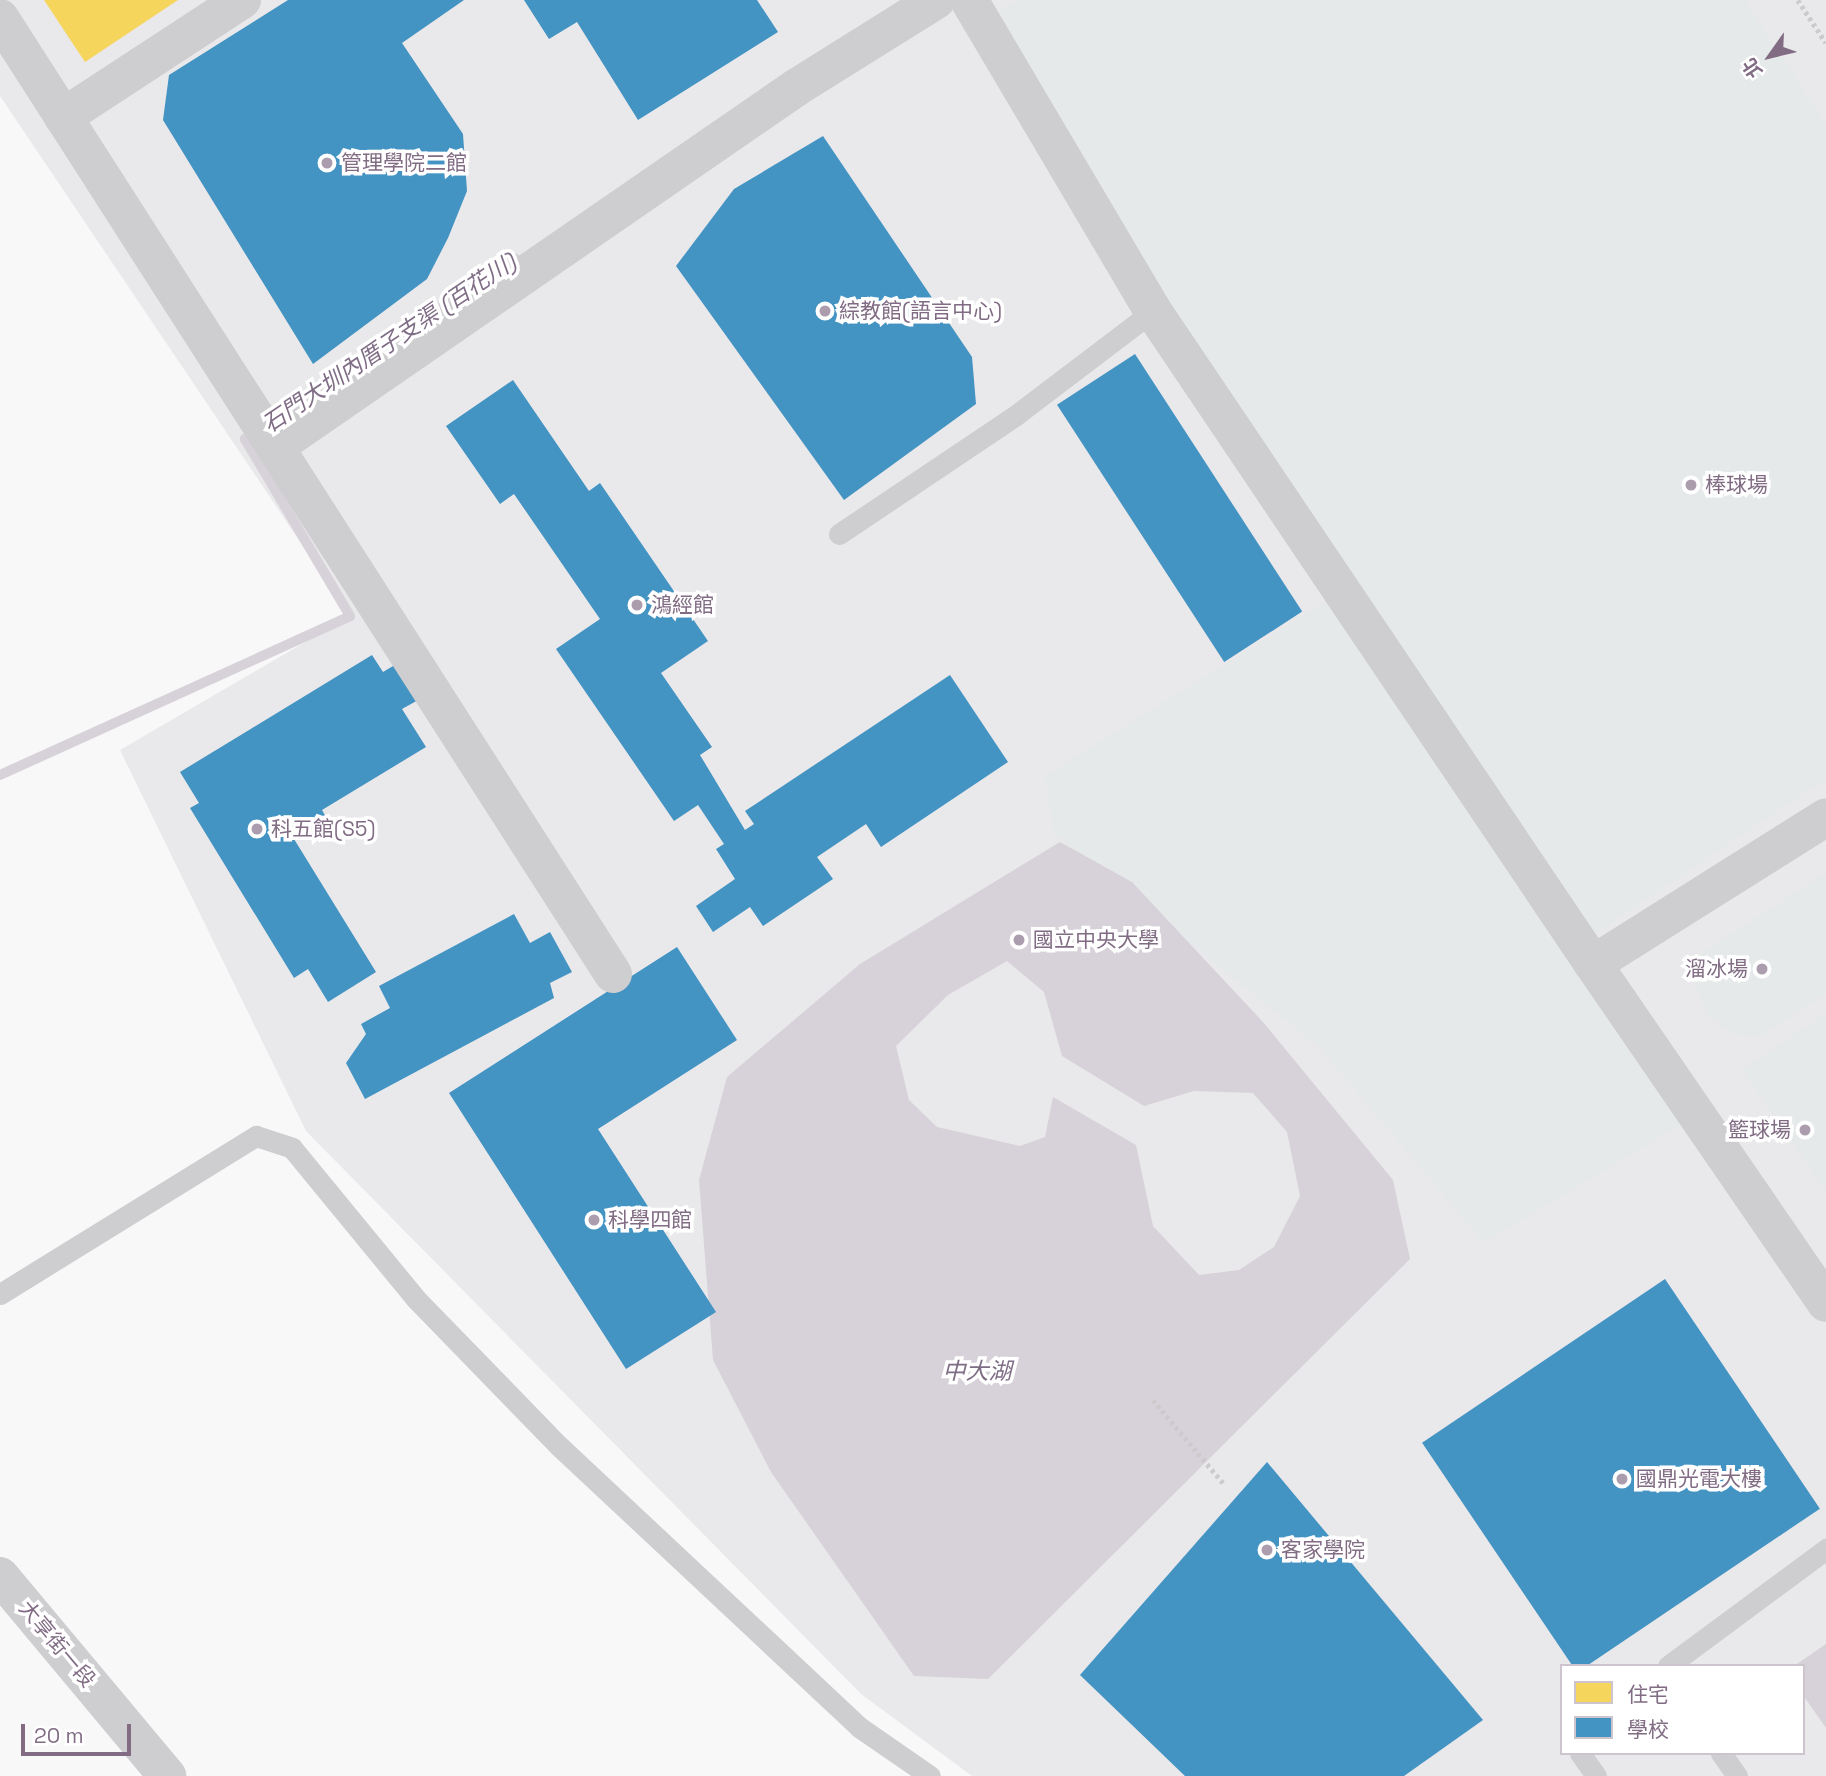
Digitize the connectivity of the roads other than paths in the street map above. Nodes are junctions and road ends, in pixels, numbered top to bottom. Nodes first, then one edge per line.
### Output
1 (242, 0) edge
2 (936, 0) edge
3 (969, 0) edge
4 (0, 18) edge
5 (63, 117) junction
6 (1153, 311) junction
7 (275, 447) junction
8 (839, 534) dead end
9 (1826, 817) edge
10 (1594, 964) junction
11 (613, 974) dead end
12 (0, 1294) edge
13 (1826, 1303) edge
14 (1826, 1549) edge
15 (0, 1576) edge
16 (1671, 1664) edge
17 (1581, 1755) edge
18 (1722, 1755) edge
19 (167, 1776) edge
20 (930, 1776) edge
21 (1596, 1776) edge
22 (1737, 1776) edge

1 - 5 street
2 - 7 street
3 - 6 street
4 - 5 street
5 - 7 street
6 - 8 lane
6 - 10 street
7 - 11 street
9 - 10 street
10 - 13 street
12 - 20 lane
14 - 16 lane
15 - 19 street, 大享街一段
17 - 21 lane
18 - 22 lane

